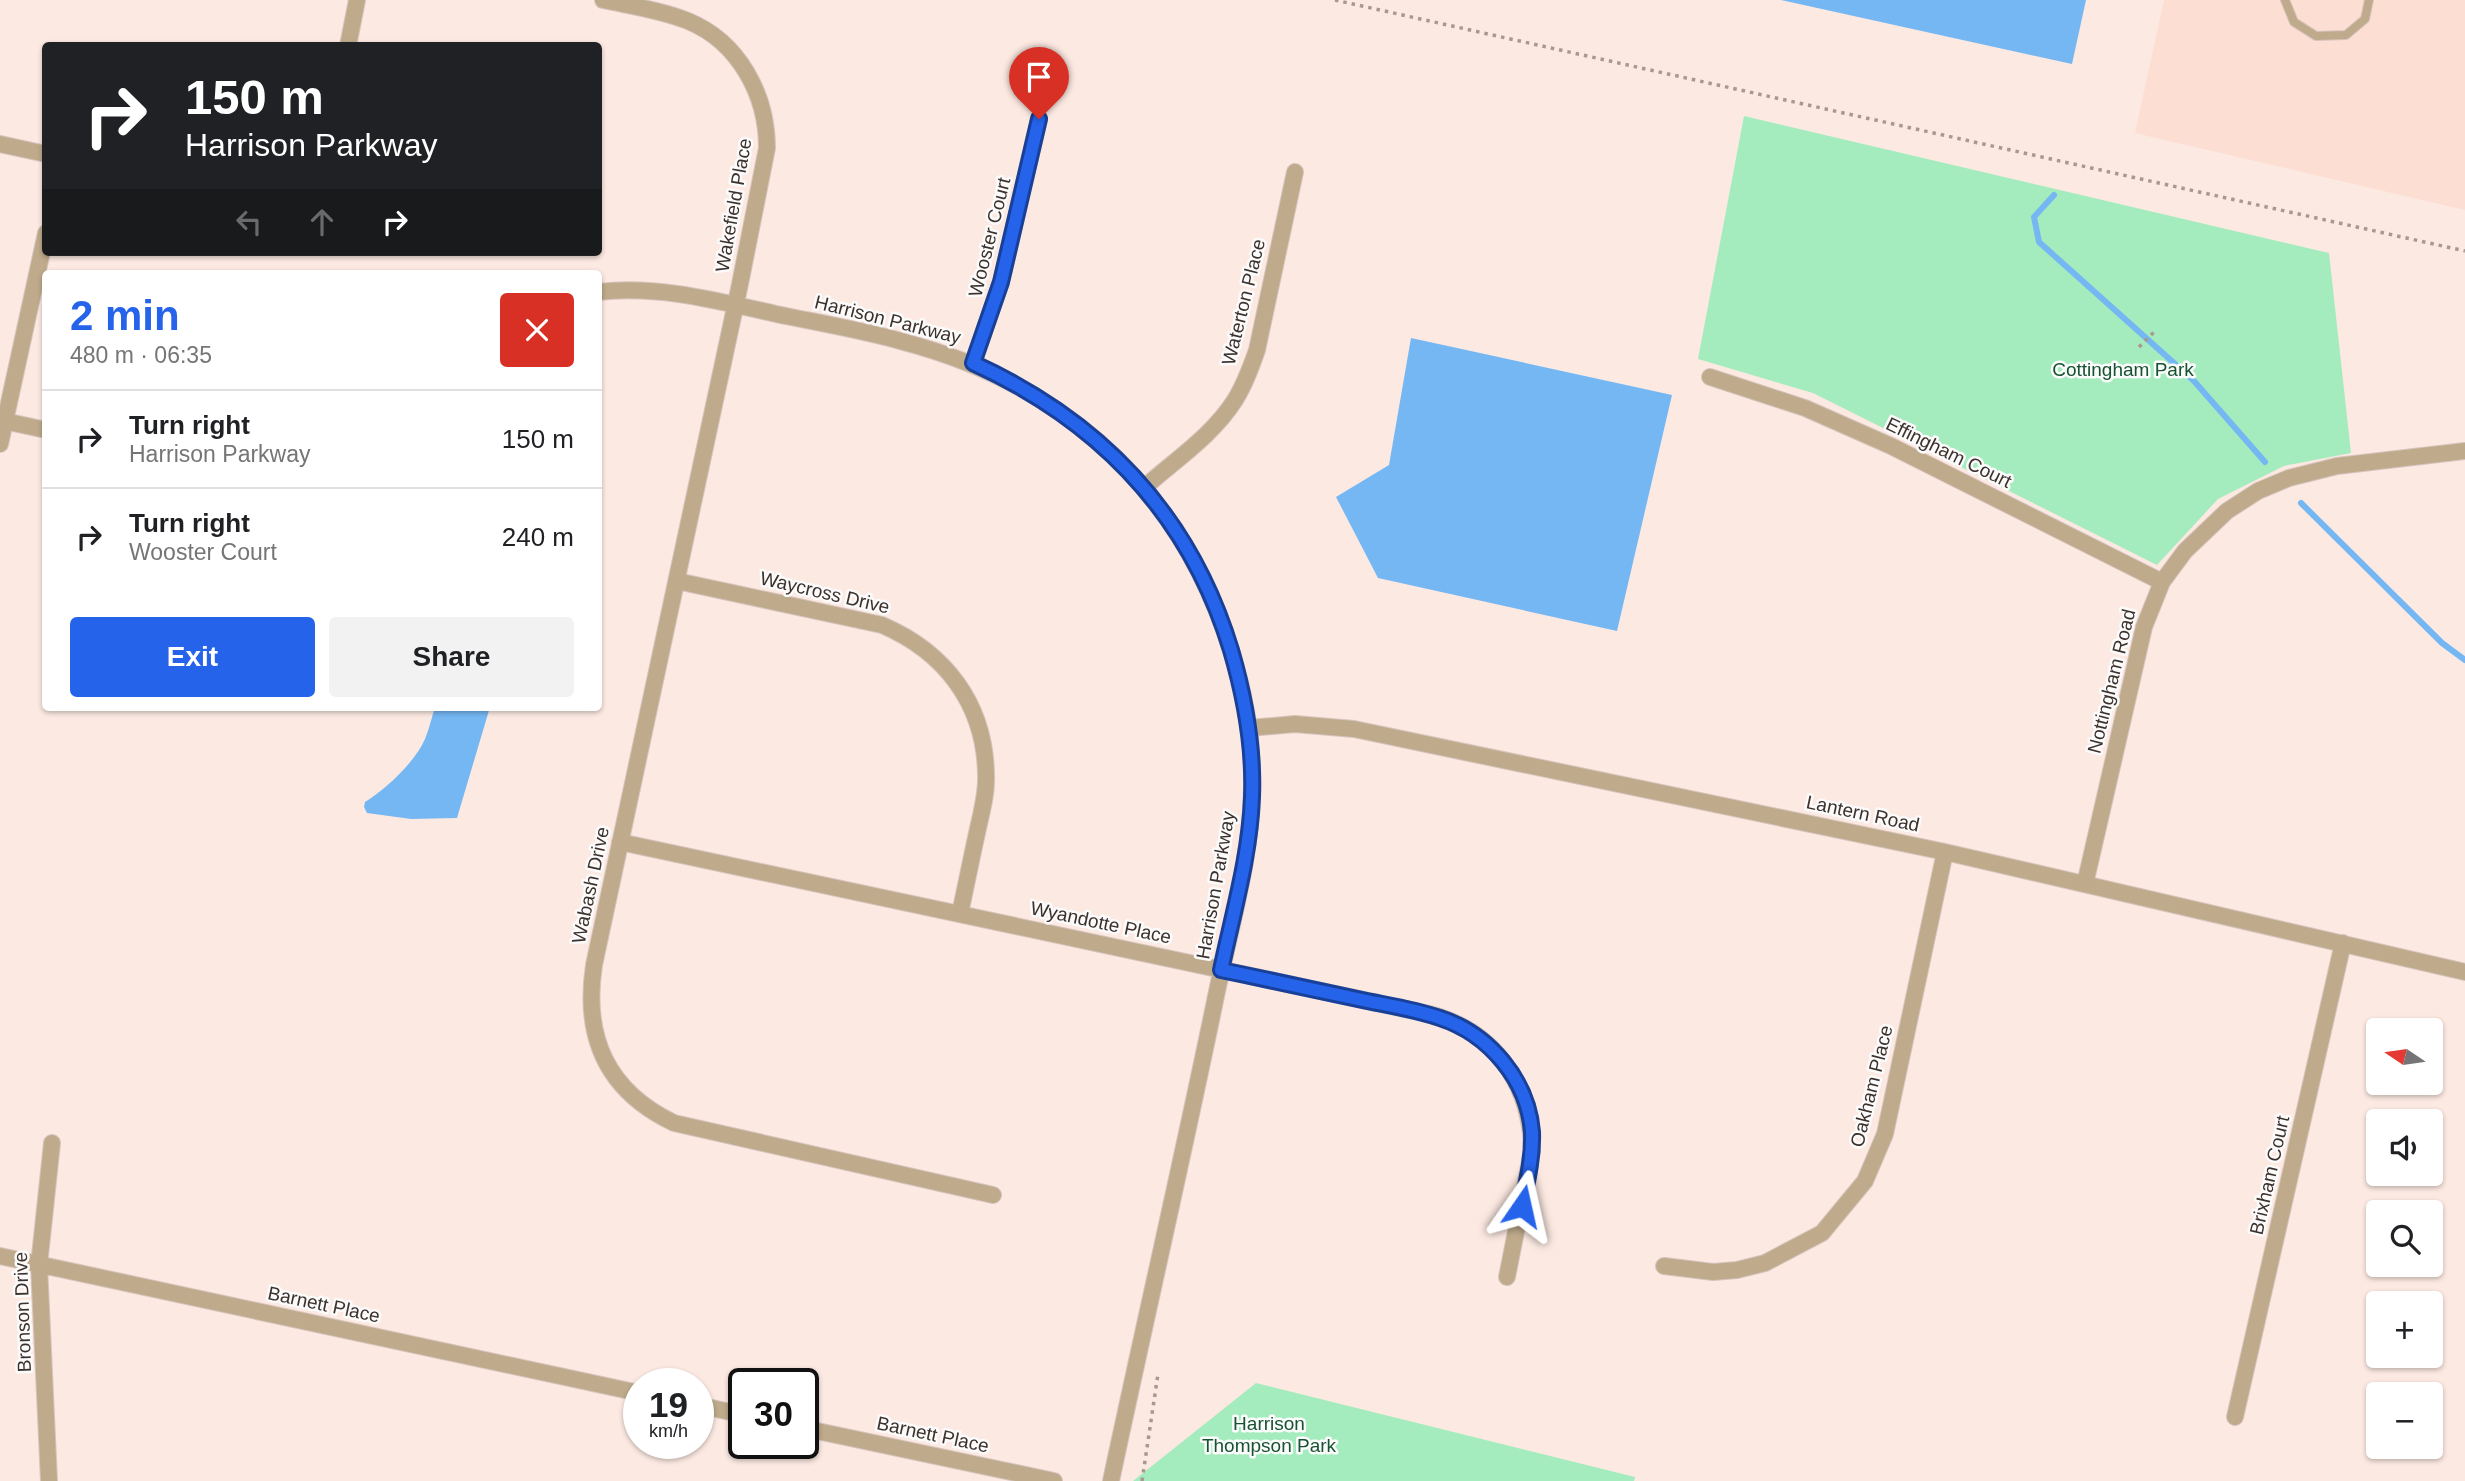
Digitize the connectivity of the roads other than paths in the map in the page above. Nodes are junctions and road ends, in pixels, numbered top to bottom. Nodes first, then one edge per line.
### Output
1 (357, 0) edge
2 (603, 0) edge
3 (2285, 0) edge
4 (2369, 0) edge
5 (349, 42) edge
6 (1039, 119) dead end
7 (0, 144) edge
8 (42, 153) edge
9 (1295, 172) dead end
10 (42, 250) edge
11 (602, 292) edge
12 (736, 305) junction
13 (973, 363) junction
14 (1710, 377) dead end
15 (3, 421) edge
16 (42, 429) edge
17 (0, 444) edge
18 (2465, 451) edge
19 (1144, 487) junction
20 (677, 581) junction
21 (2162, 582) junction
22 (1249, 728) junction
23 (620, 842) junction
24 (1945, 852) junction
25 (2085, 884) junction
26 (960, 913) junction
27 (2343, 943) junction
28 (1221, 970) junction
29 (2465, 972) edge
30 (52, 1143) dead end
31 (993, 1195) dead end
32 (0, 1256) edge
33 (39, 1265) junction
34 (1664, 1266) dead end
35 (1507, 1277) dead end
36 (623, 1389) edge
37 (2235, 1417) dead end
38 (819, 1431) edge
39 (49, 1481) edge
40 (1054, 1481) edge
41 (1111, 1481) edge

1 - 5 street
2 - 12 street, Wakefield Place
3 - 4 lane
6 - 13 street, Wooster Court
7 - 8 street
9 - 19 street, Waterton Place
10 - 15 street
11 - 12 street, Harrison Parkway
12 - 13 street, Harrison Parkway
12 - 20 street, Wabash Drive
13 - 19 street, Harrison Parkway
14 - 21 street, Effingham Court
15 - 16 street
15 - 17 street
18 - 21 street, Nottingham Road
19 - 22 street, Harrison Parkway
20 - 23 street, Wabash Drive
20 - 26 street, Waycross Drive
21 - 25 street, Nottingham Road
22 - 24 street, Lantern Road
22 - 28 street, Harrison Parkway
23 - 26 street, Wyandotte Place
23 - 31 street, Wabash Drive
24 - 25 street, Lantern Road
24 - 34 street, Oakham Place
25 - 27 street, Lantern Road
26 - 28 street, Wyandotte Place
27 - 29 street, Lantern Road
27 - 37 street, Brixham Court
28 - 35 street, Wyandotte Place
28 - 41 street, Harrison Parkway
30 - 33 street, Bronson Drive
32 - 33 street, Barnett Place
33 - 36 street, Barnett Place
33 - 39 street, Bronson Drive
38 - 40 street, Barnett Place

